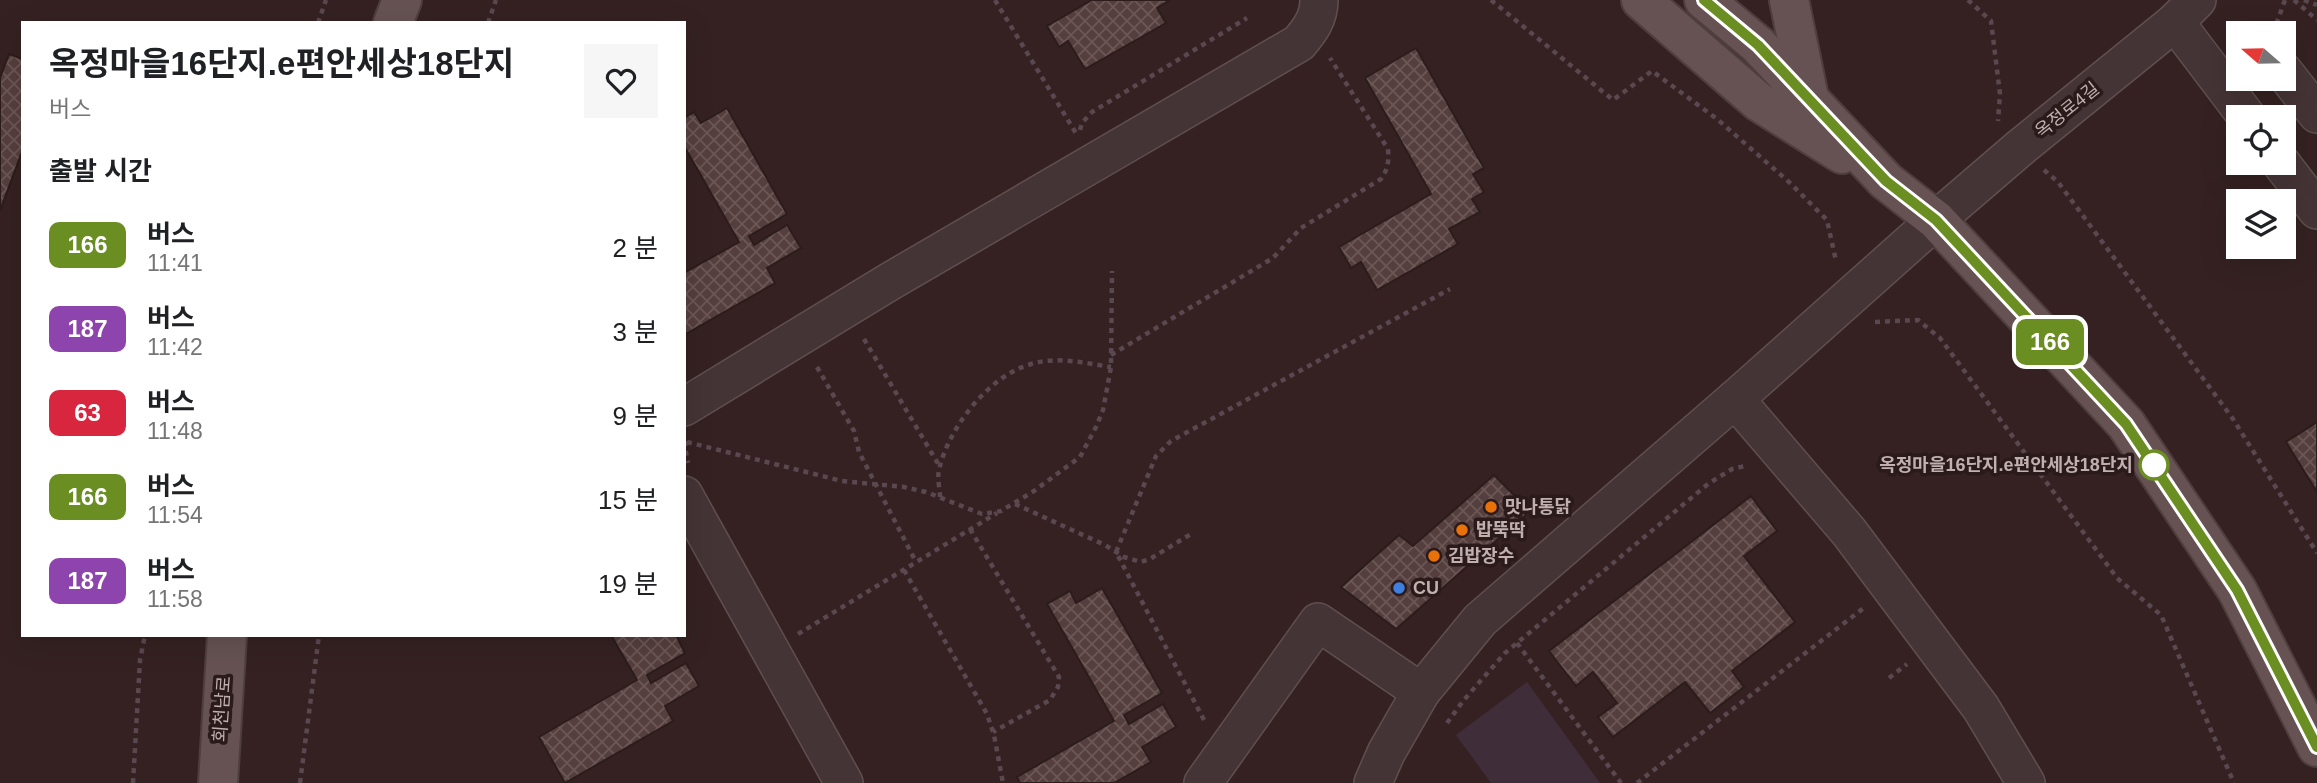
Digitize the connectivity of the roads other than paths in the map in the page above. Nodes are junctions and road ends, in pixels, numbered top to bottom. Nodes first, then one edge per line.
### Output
1 (402, 0) edge
2 (1319, 0) edge
3 (1641, 0) edge
4 (1704, 0) edge
5 (1789, 0) edge
6 (2186, 11) edge
7 (394, 21) edge
8 (2296, 87) edge
9 (1809, 98) junction
10 (2240, 105) edge
11 (2317, 114) edge
12 (2290, 175) edge
13 (1886, 181) junction
14 (2317, 210) edge
15 (1936, 220) junction
16 (1735, 399) junction
17 (686, 429) edge
18 (686, 480) edge
19 (227, 637) edge
20 (1421, 692) junction
21 (2317, 747) edge
22 (218, 783) edge
23 (844, 783) edge
24 (1203, 783) edge
25 (1373, 783) edge
26 (2025, 783) edge

1 - 7 main road
2 - 17 street
3 - 13 main road
4 - 9 main road
5 - 9 main road
6 - 10 street
6 - 15 street, 옥정로4길
8 - 11 street
9 - 13 main road
12 - 14 street
13 - 15 main road
15 - 16 street, 옥정로4길
15 - 21 main road
16 - 20 street, 옥정로4길
16 - 26 street
18 - 23 street
19 - 22 main road, 회천남로
20 - 24 street
20 - 25 street, 옥정로4길

